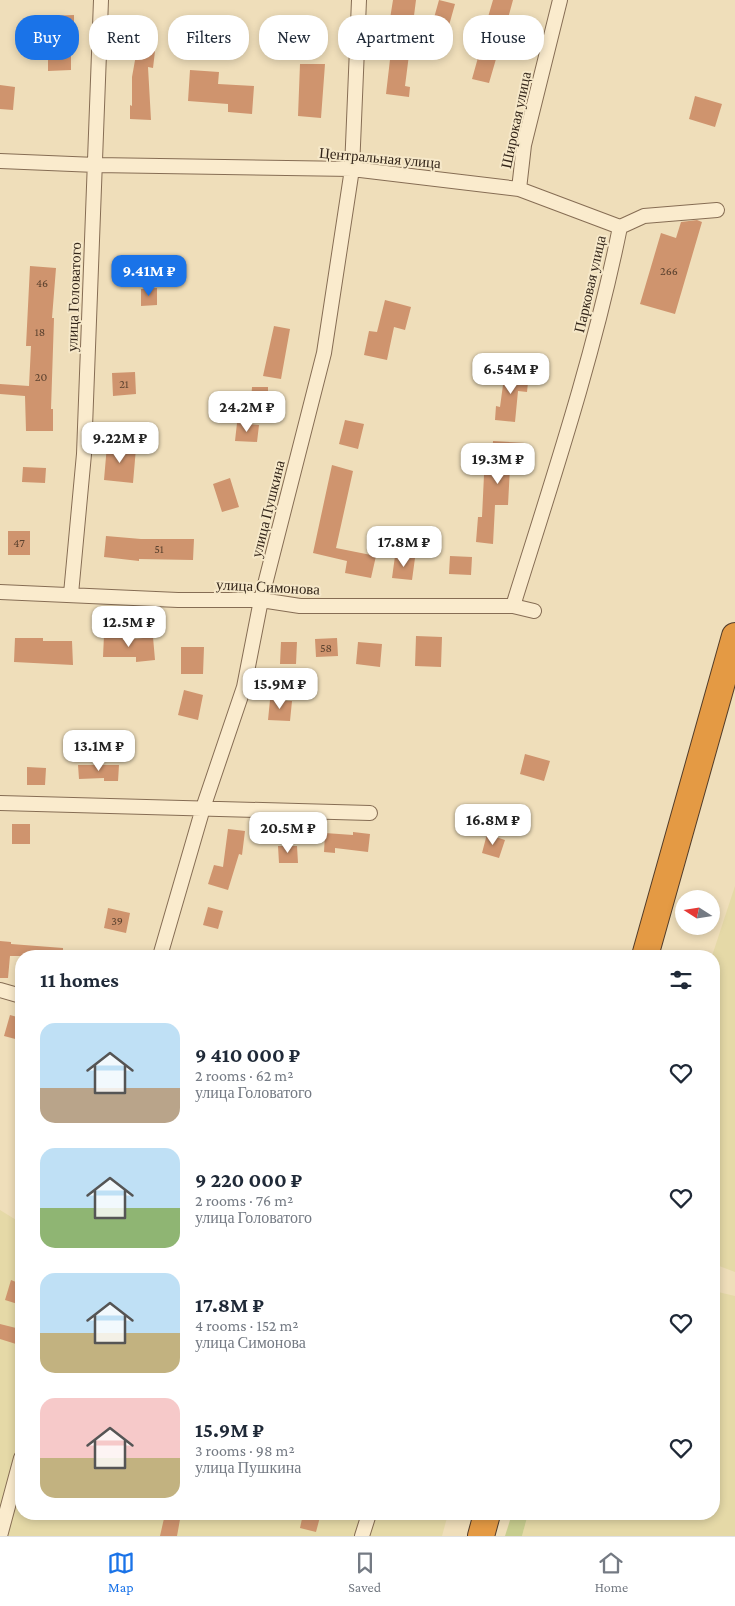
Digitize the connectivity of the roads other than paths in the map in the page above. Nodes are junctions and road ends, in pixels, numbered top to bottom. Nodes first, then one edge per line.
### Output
1 (101, 0) edge
2 (359, 0) edge
3 (560, 0) edge
4 (0, 161) edge
5 (96, 165) junction
6 (352, 169) junction
7 (519, 189) junction
8 (717, 210) dead end
9 (620, 227) junction
10 (0, 592) edge
11 (71, 594) junction
12 (261, 600) junction
13 (513, 606) junction
14 (534, 611) dead end
15 (735, 636) edge
16 (0, 803) edge
17 (203, 808) junction
18 (370, 813) dead end
19 (162, 950) edge
20 (647, 950) edge
21 (0, 990) edge
22 (15, 994) edge
23 (15, 1480) edge
24 (366, 1520) edge
25 (485, 1520) edge
26 (0, 1536) edge
27 (362, 1536) edge
28 (481, 1536) edge

1 - 5 street, улица Головатого
2 - 6 street, улица Пушкина
3 - 7 street, Широкая улица
4 - 5 street, Центральная улица
5 - 6 street, Центральная улица
5 - 11 street, улица Головатого
6 - 7 street, Центральная улица
6 - 12 street, улица Пушкина
7 - 9 street, Центральная улица
8 - 9 street
9 - 13 street, Парковая улица
10 - 11 street, улица Симонова
11 - 12 street, улица Симонова
12 - 13 street, улица Симонова
12 - 17 street, улица Пушкина
13 - 14 street, улица Симонова
15 - 20 highway
16 - 17 street
17 - 18 street
17 - 19 street, улица Пушкина
21 - 22 street
23 - 26 street
24 - 27 street
25 - 28 highway

